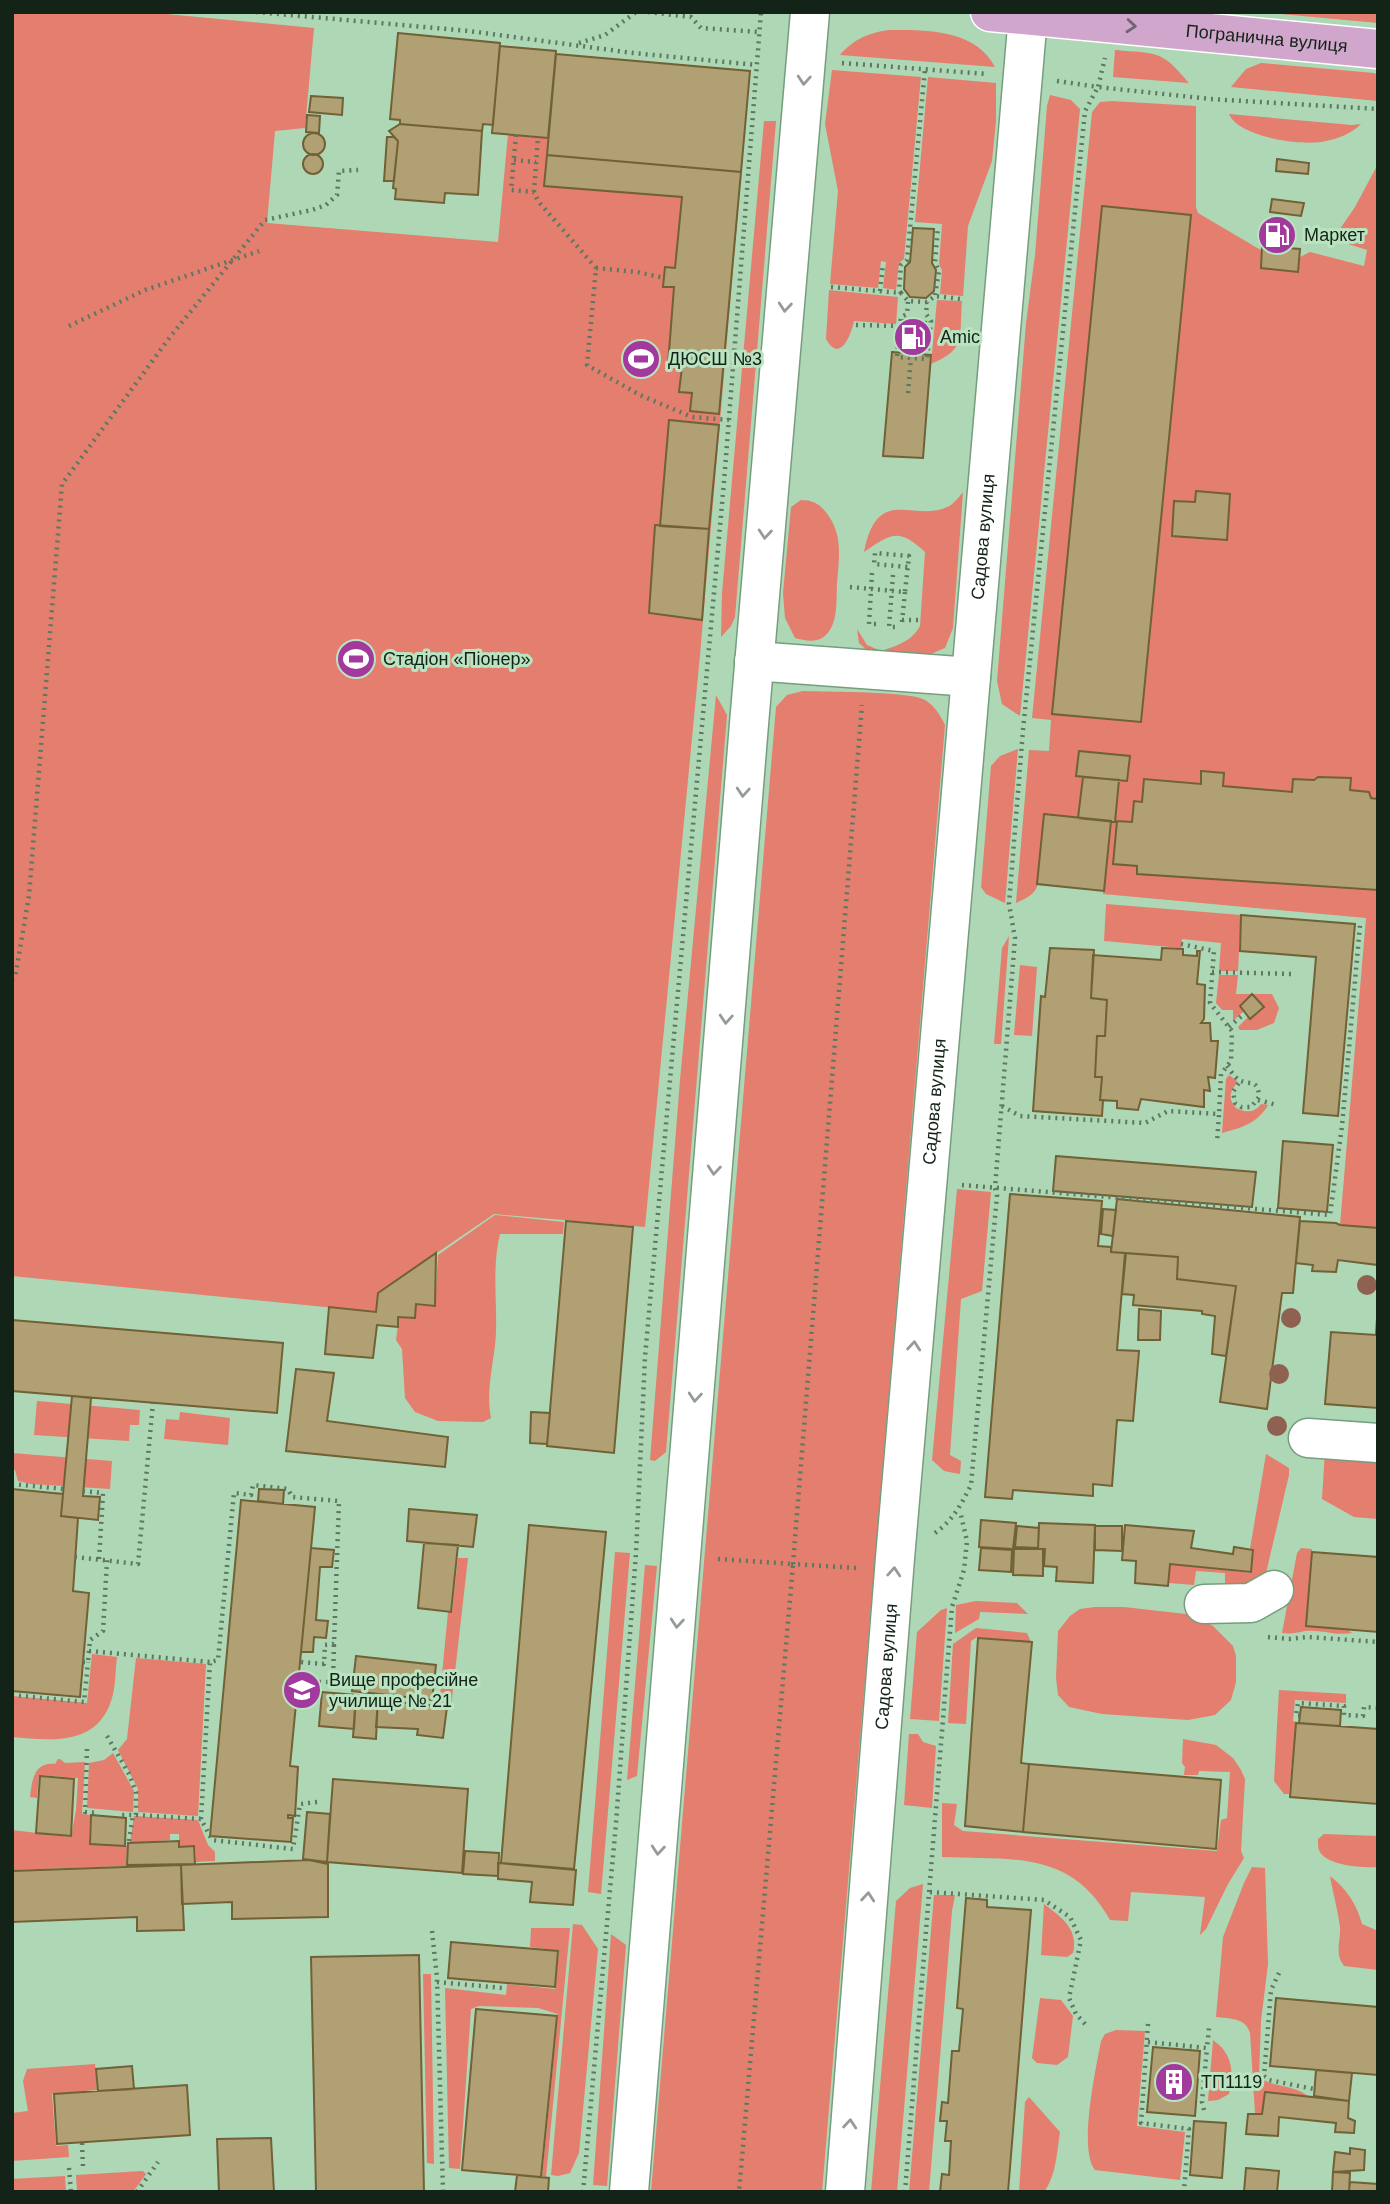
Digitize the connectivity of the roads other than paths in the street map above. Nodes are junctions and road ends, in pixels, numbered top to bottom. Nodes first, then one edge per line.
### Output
1 (810, 12) edge
2 (990, 12) edge
3 (1028, 14) edge
4 (1378, 49) edge
5 (754, 661) junction
6 (971, 677) junction
7 (1308, 1438) dead end
8 (1378, 1443) edge
9 (1274, 1590) dead end
10 (1203, 1604) dead end
11 (629, 2192) edge
12 (845, 2192) edge

1 -> 5 street
2 - 3 main road, Погранична вулиця
3 -> 4 main road, Погранична вулиця
3 - 6 street, Садова вулиця
5 - 6 street
5 -> 11 street
12 -> 6 street, Садова вулиця
7 - 8 street
9 - 10 street

